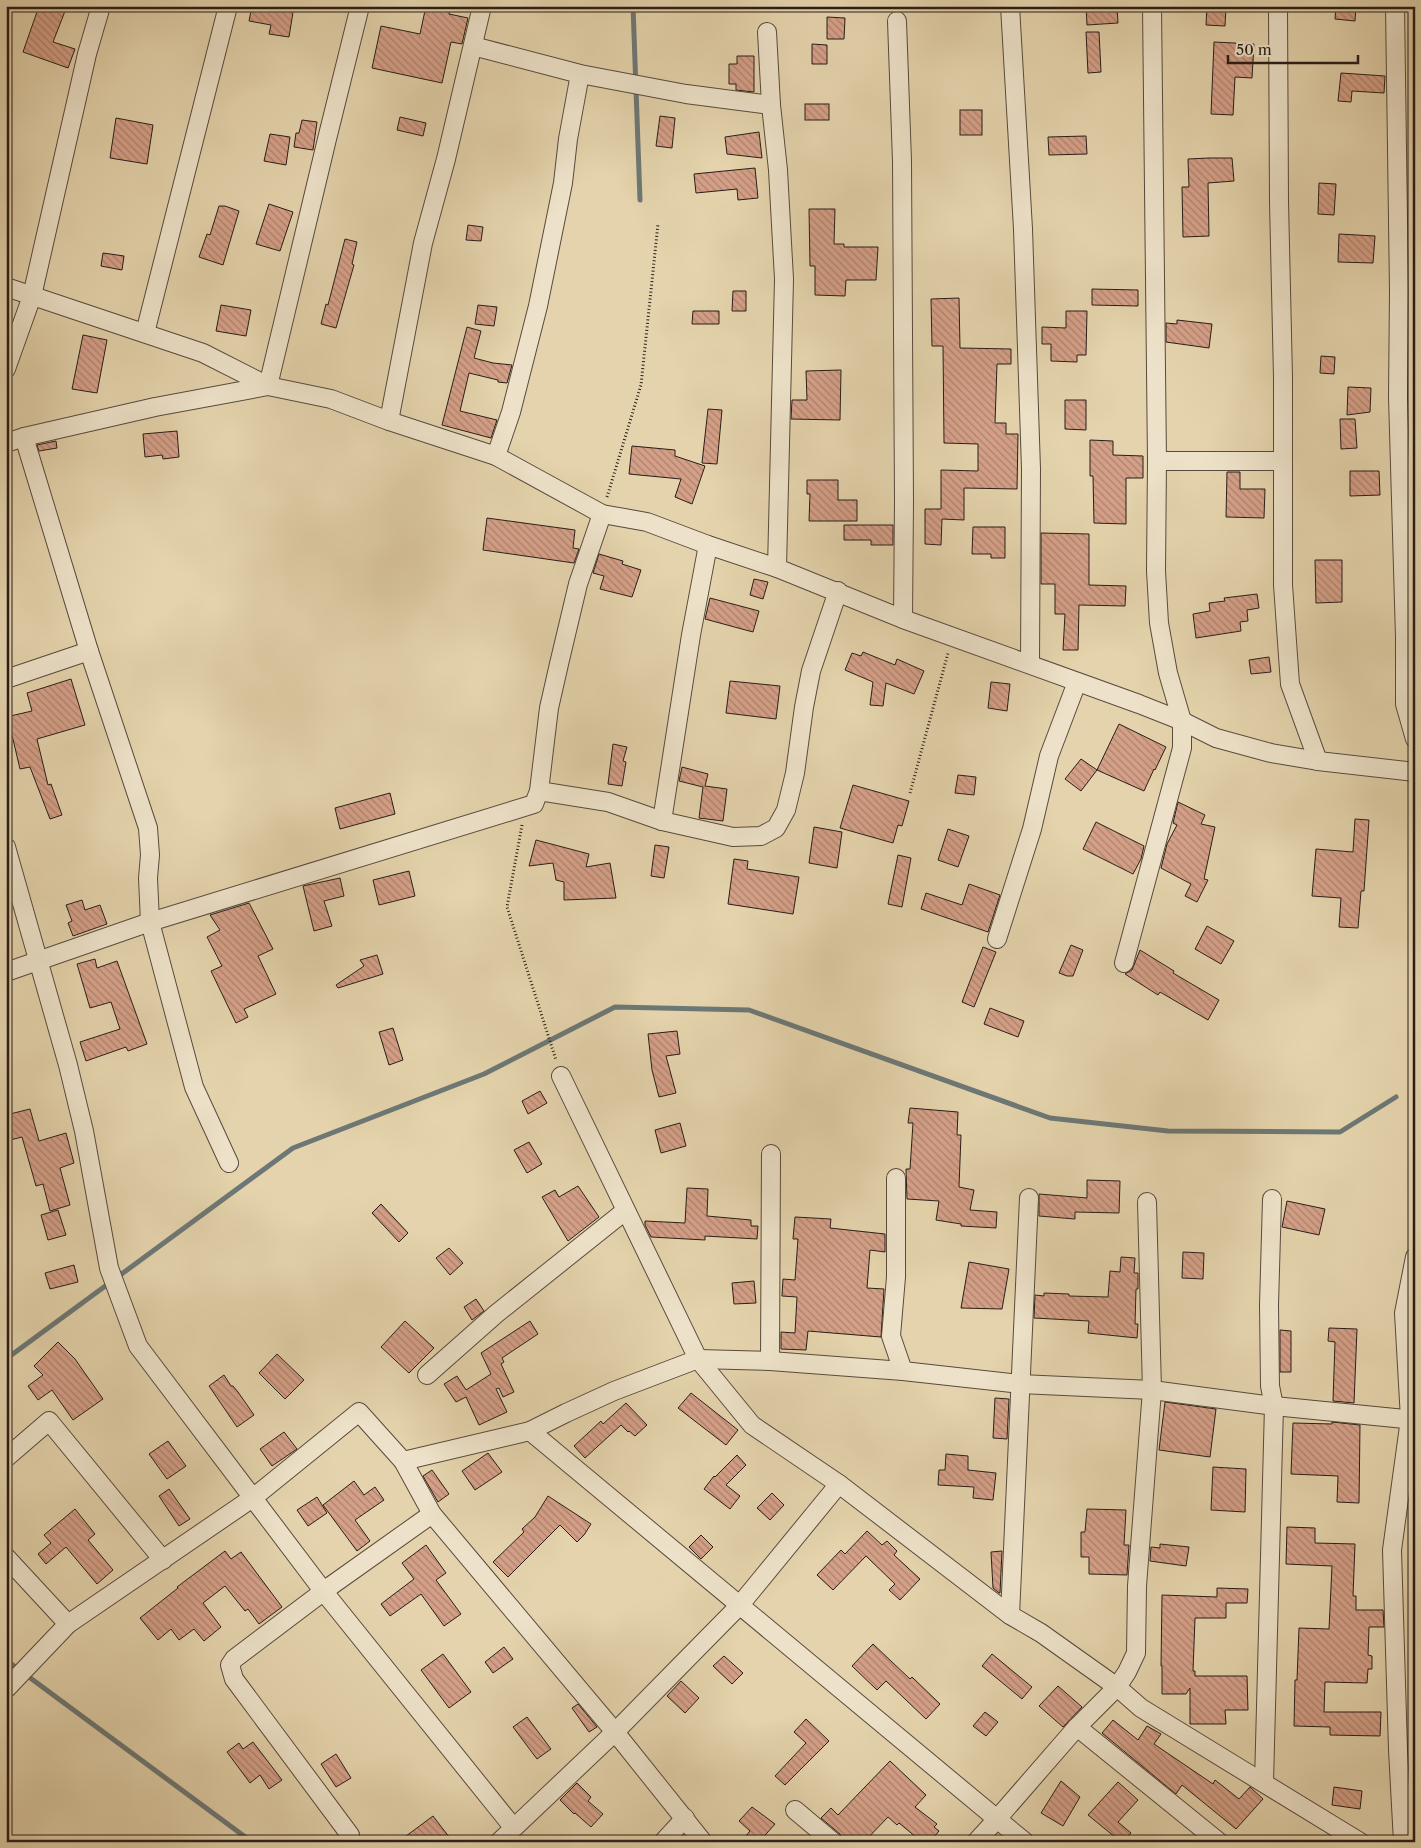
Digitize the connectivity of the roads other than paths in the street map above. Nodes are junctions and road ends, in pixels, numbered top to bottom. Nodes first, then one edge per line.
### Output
1 (101, 6) edge
2 (228, 6) edge
3 (360, 6) edge
4 (482, 6) edge
5 (1010, 6) edge
6 (1152, 6) edge
7 (1278, 6) edge
8 (1395, 6) edge
9 (897, 21) dead end
10 (767, 32) dead end
11 (473, 46) junction
12 (580, 74) junction
13 (770, 105) junction
14 (6, 287) edge
15 (32, 296) junction
16 (145, 333) junction
17 (6, 369) edge
18 (268, 386) junction
19 (389, 421) junction
20 (24, 437) junction
21 (6, 443) edge
22 (496, 456) junction
23 (1157, 461) junction
24 (1283, 461) junction
25 (602, 514) junction
26 (708, 546) junction
27 (777, 568) junction
28 (838, 591) junction
29 (903, 619) junction
30 (89, 651) junction
31 (1030, 664) junction
32 (6, 679) edge
33 (1077, 682) junction
34 (1182, 721) junction
35 (1415, 739) edge
36 (1318, 761) junction
37 (1415, 772) edge
38 (539, 791) junction
39 (662, 821) junction
40 (6, 848) edge
41 (150, 922) junction
42 (997, 939) dead end
43 (38, 961) junction
44 (1124, 963) dead end
45 (6, 972) edge
46 (560, 1076) road end
47 (771, 1154) dead end
48 (229, 1162) dead end
49 (896, 1178) dead end
50 (1029, 1198) dead end
51 (1272, 1199) dead end
52 (1147, 1202) dead end
53 (625, 1211) junction
54 (1415, 1256) edge
55 (698, 1359) junction
56 (770, 1361) junction
57 (903, 1371) junction
58 (427, 1375) dead end
59 (1020, 1384) junction
60 (1152, 1390) junction
61 (1274, 1406) junction
62 (1412, 1420) edge
63 (530, 1432) junction
64 (6, 1458) edge
65 (403, 1461) junction
66 (839, 1484) junction
67 (254, 1497) junction
68 (432, 1514) junction
69 (6, 1557) edge
70 (162, 1560) junction
71 (324, 1592) junction
72 (738, 1606) junction
73 (1010, 1615) junction
74 (68, 1624) junction
75 (1117, 1687) junction
76 (6, 1689) edge
77 (1077, 1728) junction
78 (615, 1732) junction
79 (1264, 1782) junction
80 (795, 1810) dead end
81 (685, 1818) junction
82 (997, 1818) junction
83 (513, 1827) junction
84 (350, 1835) dead end
85 (499, 1842) edge
86 (663, 1842) edge
87 (703, 1842) edge
88 (834, 1842) edge
89 (976, 1842) edge
90 (1025, 1842) edge
91 (1220, 1842) edge
92 (1360, 1842) edge
93 (1403, 1842) edge

1 - 15 street
2 - 16 street
3 - 18 street
4 - 11 street
5 - 31 street
6 - 23 street
7 - 24 street
8 - 35 street
9 - 29 street
10 - 13 street
11 - 12 street
11 - 19 street
12 - 13 street
12 - 22 street
13 - 27 street
14 - 15 street
15 - 16 street
15 - 17 street
16 - 18 street
18 - 19 street
18 - 20 street
19 - 22 street
20 - 21 street
20 - 30 street
22 - 25 street
23 - 24 street
23 - 34 street
24 - 36 street
25 - 26 street
25 - 38 street
26 - 27 street
26 - 39 street
27 - 28 street
28 - 29 street
28 - 39 street
29 - 31 street
30 - 32 street
30 - 41 street
31 - 33 street
33 - 34 street
33 - 42 street
34 - 36 street
34 - 44 street
36 - 37 street
38 - 39 street
38 - 41 street
40 - 43 street
41 - 43 street
41 - 48 street
43 - 45 street
43 - 67 street
46 - 53 street
47 - 56 street
49 - 57 street
50 - 59 street
51 - 61 street
52 - 60 street
53 - 55 street
53 - 58 street
54 - 62 street
55 - 56 street
55 - 63 street
55 - 66 street
56 - 57 street
57 - 59 street
59 - 60 street
59 - 73 street
60 - 61 street
60 - 75 street
61 - 62 street
61 - 79 street
62 - 93 street
63 - 65 street
63 - 72 street
64 - 70 street
65 - 67 street
65 - 68 street
66 - 72 street
66 - 73 street
67 - 70 street
67 - 71 street
68 - 71 street
68 - 78 street
69 - 74 street
70 - 74 street
71 - 83 street
71 - 84 street
72 - 78 street
72 - 82 street
73 - 75 street
74 - 76 street
75 - 77 street
75 - 79 street
77 - 82 street
77 - 91 street
78 - 81 street
78 - 83 street
79 - 92 street
80 - 88 street
81 - 86 street
81 - 87 street
82 - 89 street
82 - 90 street
83 - 85 street

